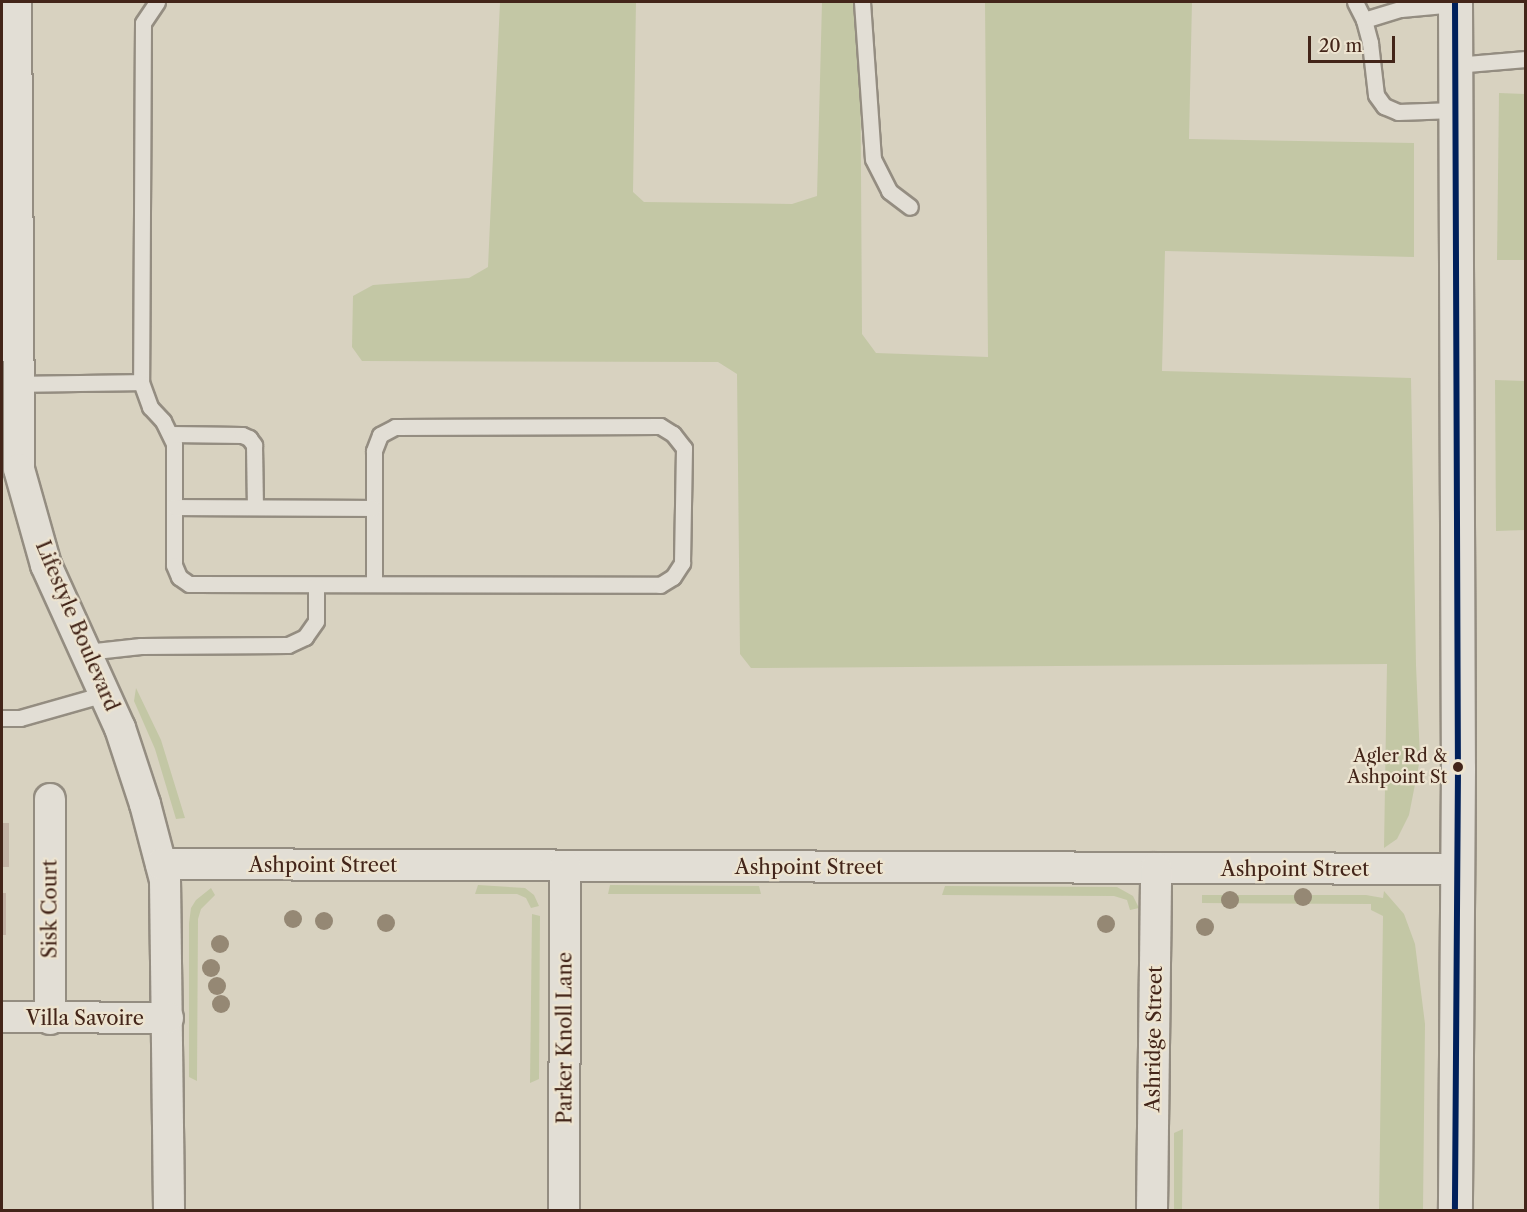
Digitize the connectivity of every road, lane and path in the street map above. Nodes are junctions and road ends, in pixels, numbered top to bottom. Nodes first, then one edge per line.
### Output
1 (16, 2) edge
2 (157, 2) edge
3 (862, 2) edge
4 (1354, 2) edge
5 (1455, 3) edge
6 (1364, 20) junction
7 (1526, 58) edge
8 (1455, 65) junction
9 (1455, 110) junction
10 (910, 207) dead end
11 (12, 378) edge
12 (141, 381) junction
13 (171, 434) junction
14 (174, 507) junction
15 (255, 507) junction
16 (373, 508) junction
17 (374, 584) junction
18 (316, 585) junction
19 (86, 652) junction
20 (104, 694) junction
21 (2, 718) edge
22 (50, 799) dead end
23 (161, 864) junction
24 (565, 866) junction
25 (1156, 868) junction
26 (1457, 869) junction
27 (2, 1017) edge
28 (168, 1018) junction
29 (50, 1019) junction
30 (169, 1210) edge
31 (564, 1210) edge
32 (1152, 1210) edge
33 (1455, 1210) edge

1 - 11 street, Lifestyle Boulevard
2 - 12 lane
3 - 10 lane
4 - 6 lane
5 - 6 lane
5 - 8 main road
6 - 9 lane
7 - 8 lane
8 - 9 main road
9 - 26 main road
11 - 12 lane
11 - 19 street, Lifestyle Boulevard
12 - 13 lane
13 - 14 lane
13 - 15 lane
14 - 15 lane
14 - 18 lane
15 - 16 lane
16 - 17 lane
16 - 17 lane
17 - 18 lane
18 - 19 lane
19 - 20 street, Lifestyle Boulevard
20 - 21 lane
20 - 23 street, Lifestyle Boulevard
22 - 29 street, Sisk Court
23 - 24 street, Ashpoint Street
23 - 28 street, Lifestyle Boulevard
24 - 25 street, Ashpoint Street
24 - 31 street, Parker Knoll Lane
25 - 26 street, Ashpoint Street
25 - 32 street, Ashridge Street
26 - 33 main road
27 - 29 street, Villa Savoire
28 - 29 street, Villa Savoire
28 - 30 street, Lifestyle Boulevard

